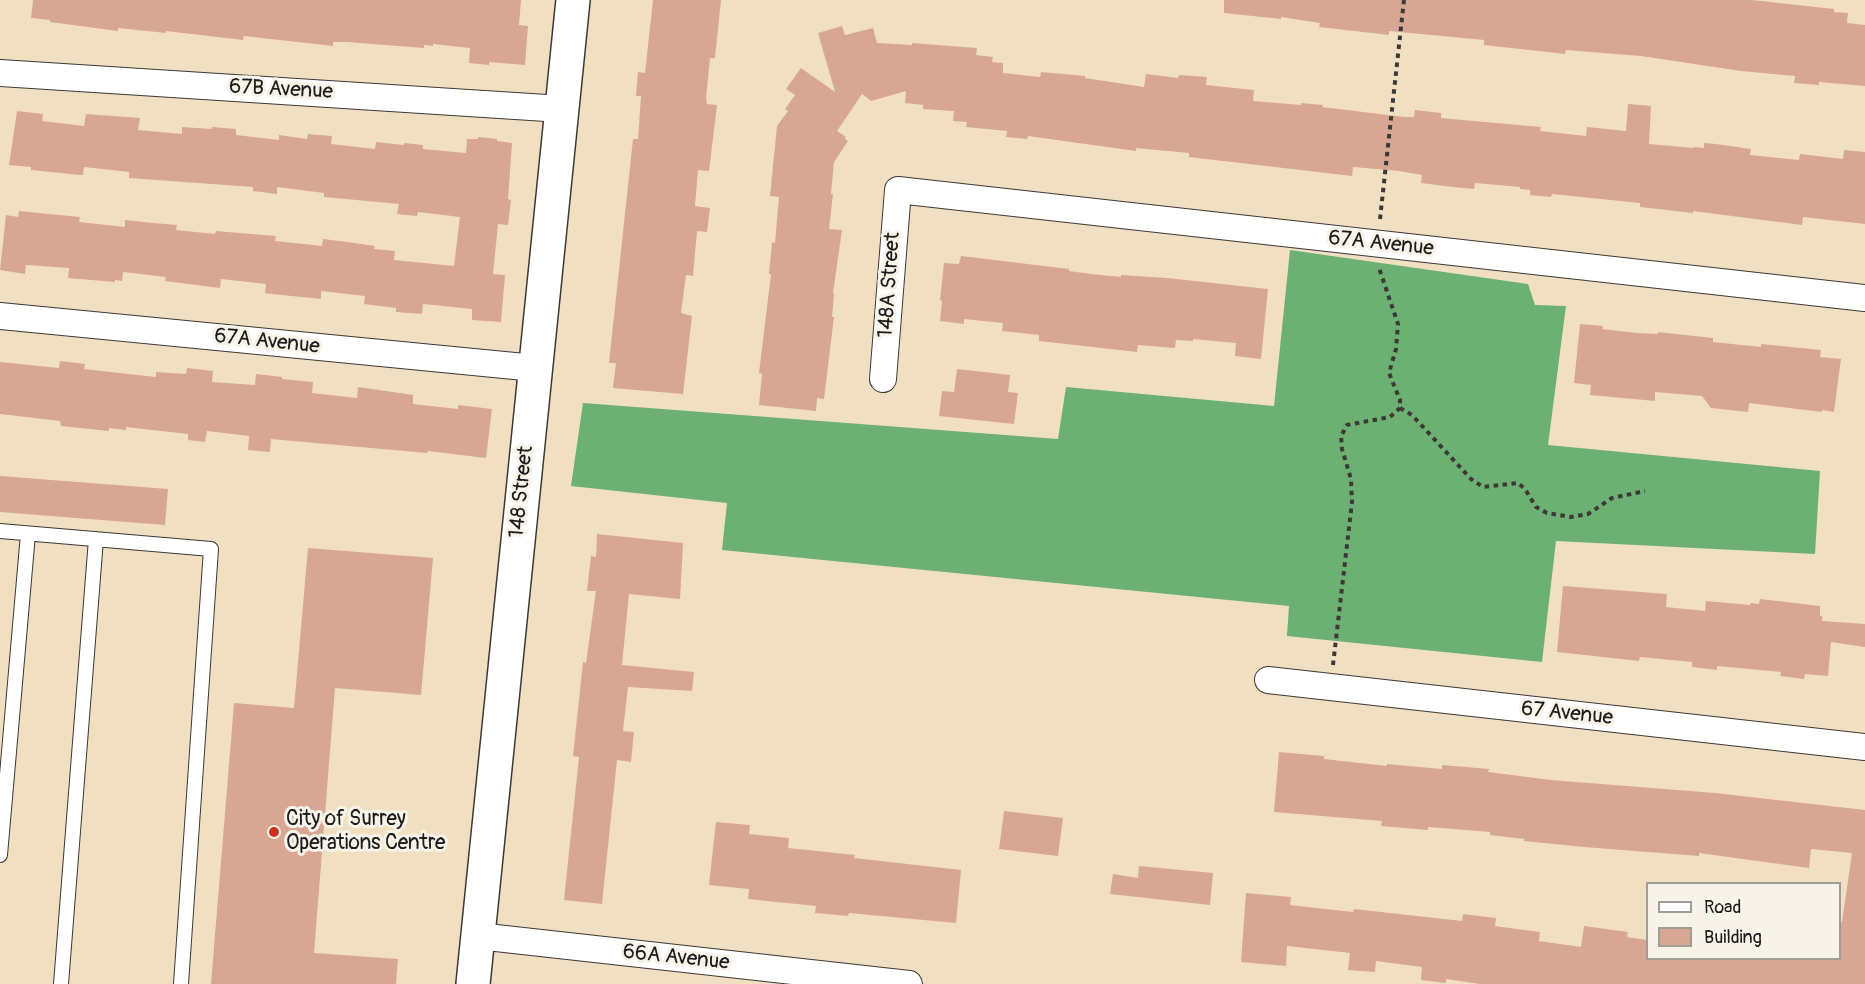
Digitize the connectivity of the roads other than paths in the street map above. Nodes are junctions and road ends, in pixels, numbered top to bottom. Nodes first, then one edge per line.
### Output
1 (573, 0) edge
2 (0, 73) edge
3 (562, 109) junction
4 (898, 190) joint
5 (1865, 298) edge
6 (0, 316) edge
7 (535, 369) junction
8 (883, 379) dead end
9 (0, 531) edge
10 (28, 534) junction
11 (96, 539) junction
12 (1268, 680) dead end
13 (1865, 747) edge
14 (0, 855) edge
15 (478, 936) junction
16 (61, 984) edge
17 (181, 984) edge
18 (473, 984) edge
19 (909, 984) edge

1 - 3 street, 148 Street
2 - 3 street, 67B Avenue
3 - 7 street, 148 Street
4 - 5 street, 67A Avenue
4 - 8 street, 148A Street
6 - 7 street, 67A Avenue
7 - 15 street, 148 Street
9 - 10 lane
10 - 11 lane
10 - 14 lane
11 - 16 lane
11 - 17 lane
12 - 13 street, 67 Avenue
15 - 18 street, 148 Street
15 - 19 street, 66A Avenue

